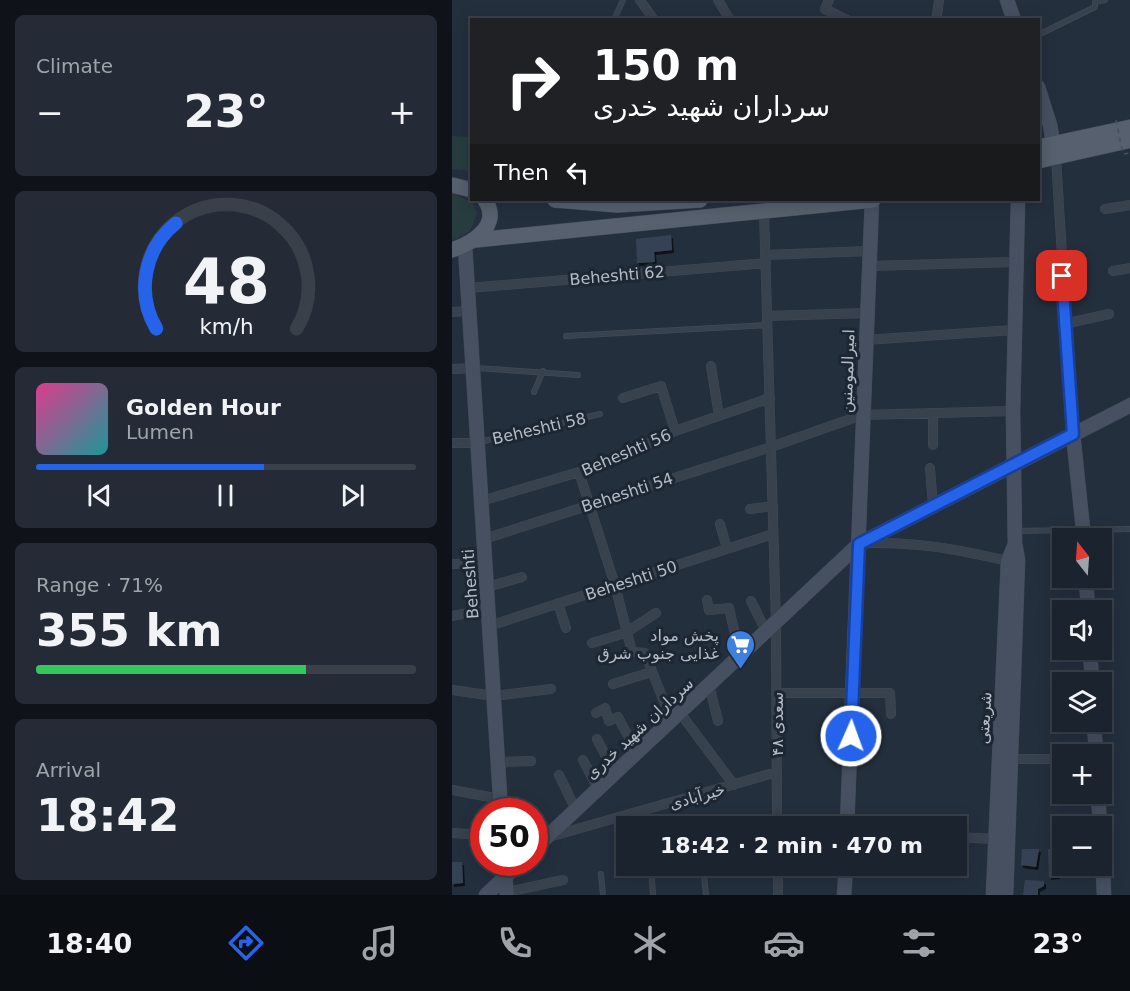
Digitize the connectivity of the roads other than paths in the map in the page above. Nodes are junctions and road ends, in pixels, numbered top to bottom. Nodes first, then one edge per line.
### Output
1 (623, 0) edge
2 (640, 0) edge
3 (718, 0) edge
4 (829, 0) edge
5 (939, 0) edge
6 (1007, 0) edge
7 (1105, 0) edge
8 (937, 15) dead end
9 (615, 18) edge
10 (653, 18) edge
11 (729, 18) edge
12 (843, 18) edge
13 (1012, 18) edge
14 (1040, 34) edge
15 (1040, 95) edge
16 (1130, 129) edge
17 (1130, 138) edge
18 (1084, 144) junction
19 (1040, 147) edge
20 (1055, 151) junction
21 (1040, 160) edge
22 (452, 185) edge
23 (470, 189) edge
24 (486, 201) edge
25 (567, 201) edge
26 (683, 201) edge
27 (863, 201) edge
28 (872, 201) edge
29 (1018, 201) edge
30 (1130, 205) edge
31 (1105, 209) dead end
32 (764, 212) junction
33 (464, 245) edge
34 (869, 251) junction
35 (766, 259) junction
36 (1016, 262) junction
37 (868, 266) junction
38 (1130, 268) edge
39 (1114, 271) dead end
40 (468, 288) junction
41 (469, 311) junction
42 (452, 312) edge
43 (866, 313) junction
44 (1109, 314) dead end
45 (767, 320) junction
46 (1064, 324) junction
47 (1014, 330) junction
48 (566, 336) dead end
49 (865, 339) junction
50 (711, 366) dead end
51 (473, 368) junction
52 (452, 369) edge
53 (543, 371) junction
54 (578, 375) dead end
55 (534, 392) dead end
56 (623, 398) dead end
57 (770, 398) junction
58 (1130, 405) edge
59 (1013, 411) junction
60 (933, 413) junction
61 (600, 414) dead end
62 (862, 415) junction
63 (719, 416) junction
64 (676, 431) junction
65 (1073, 434) junction
66 (452, 443) edge
67 (478, 443) junction
68 (933, 445) dead end
69 (771, 447) junction
70 (1015, 464) junction
71 (930, 468) dead end
72 (579, 472) junction
73 (481, 501) junction
74 (590, 504) junction
75 (773, 506) junction
76 (933, 506) junction
77 (750, 509) dead end
78 (720, 524) dead end
79 (1082, 528) edge
80 (1130, 529) edge
81 (1052, 531) edge
82 (1112, 531) edge
83 (773, 534) junction
84 (1015, 537) junction
85 (484, 539) junction
86 (859, 544) junction
87 (727, 549) junction
88 (1008, 561) junction
89 (485, 563) junction
90 (452, 564) edge
91 (521, 577) dead end
92 (615, 585) junction
93 (487, 587) junction
94 (707, 600) dead end
95 (751, 601) dead end
96 (558, 603) junction
97 (488, 609) junction
98 (656, 613) dead end
99 (452, 616) edge
100 (489, 626) junction
101 (771, 626) junction
102 (566, 628) dead end
103 (625, 633) junction
104 (592, 642) dead end
105 (740, 656) junction
106 (651, 672) junction
107 (613, 684) dead end
108 (709, 685) junction
109 (551, 689) dead end
110 (452, 690) edge
111 (776, 693) junction
112 (853, 694) junction
113 (494, 696) junction
114 (596, 712) dead end
115 (891, 714) dead end
116 (675, 717) junction
117 (718, 721) dead end
118 (597, 739) dead end
119 (637, 753) junction
120 (1011, 759) junction
121 (1052, 759) edge
122 (583, 760) dead end
123 (531, 761) dead end
124 (498, 762) junction
125 (777, 772) junction
126 (615, 774) junction
127 (560, 775) dead end
128 (734, 785) junction
129 (598, 789) junction
130 (452, 790) edge
131 (478, 798) edge
132 (501, 798) edge
133 (576, 810) junction
134 (778, 816) edge
135 (847, 816) edge
136 (452, 833) edge
137 (470, 834) edge
138 (548, 836) edge
139 (548, 837) edge
140 (967, 838) edge
141 (996, 839) junction
142 (601, 874) dead end
143 (500, 876) edge
144 (506, 876) edge
145 (652, 876) edge
146 (704, 876) edge
147 (778, 876) edge
148 (845, 876) edge
149 (1103, 876) edge
150 (563, 880) dead end
151 (507, 893) edge
152 (486, 895) edge
153 (603, 895) edge
154 (653, 895) edge
155 (706, 895) edge
156 (778, 895) edge
157 (844, 895) edge
158 (993, 895) edge
159 (1006, 895) edge
160 (1104, 895) edge

1 - 9 lane
2 - 10 street
3 - 11 street
4 - 12 street
5 - 8 street
6 - 13 main road
7 - 14 lane
15 - 20 main road
16 - 18 main road
17 - 18 main road
18 - 20 main road
19 - 20 main road
20 - 21 main road
20 - 46 street
22 - 23 main road
24 - 33 main road
25 - 26 main road
27 - 32 main road
28 - 34 main road, امیرالمومنین
29 - 36 main road, شریعتی
30 - 31 street
32 - 33 main road
32 - 35 street, سعدی ۴۸
33 - 40 main road, Beheshti
34 - 35 street, Beheshti 62
34 - 37 main road, امیرالمومنین
35 - 40 street, Beheshti 62
35 - 45 street, سعدی ۴۸
36 - 37 street
36 - 47 main road, شریعتی
37 - 43 main road, امیرالمومنین
38 - 39 street
40 - 41 main road, Beheshti
41 - 42 street
41 - 51 main road, Beheshti
43 - 45 street
43 - 49 main road, امیرالمومنین
44 - 46 street
45 - 48 lane
45 - 57 street, سعدی ۴۸
46 - 65 street
47 - 49 street
47 - 59 main road, شریعتی
49 - 62 main road, امیرالمومنین
50 - 63 street
51 - 52 street
51 - 53 lane
51 - 67 main road, Beheshti
53 - 54 lane
53 - 55 lane
56 - 64 street
57 - 63 street, Beheshti 56
57 - 69 street, سعدی ۴۸
58 - 65 main road, سرداران شهید خدری
59 - 60 street, Beheshti 54
59 - 70 main road, شریعتی
60 - 62 street, Beheshti 54
60 - 68 street
61 - 67 lane, Beheshti 58
62 - 69 street, Beheshti 54
62 - 86 main road, امیرالمومنین
63 - 64 street, Beheshti 56
64 - 72 street, Beheshti 56
65 - 70 main road, سرداران شهید خدری
65 - 79 main road
66 - 67 street
67 - 73 main road, Beheshti
69 - 74 street, Beheshti 54
69 - 75 street, سعدی ۴۸
70 - 76 main road, سرداران شهید خدری
70 - 84 main road, شریعتی
71 - 76 street
72 - 73 street, Beheshti 56
72 - 74 street
73 - 85 main road, Beheshti
74 - 85 street, Beheshti 54
74 - 92 street
75 - 77 street
75 - 83 street, سعدی ۴۸
76 - 86 main road, سرداران شهید خدری
78 - 87 street
80 - 82 lane
81 - 84 lane
83 - 87 street, Beheshti 50
83 - 101 street, سعدی ۴۸
84 - 88 main road, شریعتی
84 - 120 main road, شریعتی
85 - 89 main road, Beheshti
86 - 88 street
86 - 101 main road, سرداران شهید خدری
86 - 112 main road, امیرالمومنین
87 - 92 street, Beheshti 50
88 - 141 main road, شریعتی
89 - 90 street
89 - 93 main road, Beheshti
91 - 93 street
92 - 96 street, Beheshti 50
92 - 103 street
93 - 97 main road, Beheshti
94 - 105 street
95 - 101 street
96 - 100 street, Beheshti 50
96 - 102 street
97 - 99 street
97 - 100 main road, Beheshti
98 - 103 street
100 - 113 main road, Beheshti
101 - 105 main road, سرداران شهید خدری
101 - 111 street, سعدی ۴۸
103 - 104 street
103 - 106 street
105 - 108 main road, سرداران شهید خدری
106 - 107 street
106 - 116 street
108 - 116 main road, سرداران شهید خدری
108 - 117 street
109 - 113 street
110 - 113 street
111 - 112 street
111 - 125 street, سعدی ۴۸
112 - 115 street
112 - 135 main road, امیرالمومنین
113 - 124 main road, Beheshti
114 - 119 street
116 - 119 main road, سرداران شهید خدری
116 - 128 street
118 - 126 street
119 - 126 main road, سرداران شهید خدری
120 - 121 street
120 - 159 main road, شریعتی
122 - 129 street
123 - 124 street
124 - 132 main road, Beheshti
125 - 128 street, خیرآبادی
125 - 134 street, سعدی ۴۸
126 - 129 main road, سرداران شهید خدری
127 - 133 street
128 - 139 street, خیرآبادی
129 - 133 main road, سرداران شهید خدری
130 - 131 street
133 - 138 main road, سرداران شهید خدری
136 - 137 street
140 - 141 street
141 - 158 main road, شریعتی
142 - 153 lane
143 - 152 main road
144 - 151 main road
145 - 154 lane
146 - 155 lane
147 - 156 street
148 - 157 main road
149 - 160 main road
150 - 151 street

